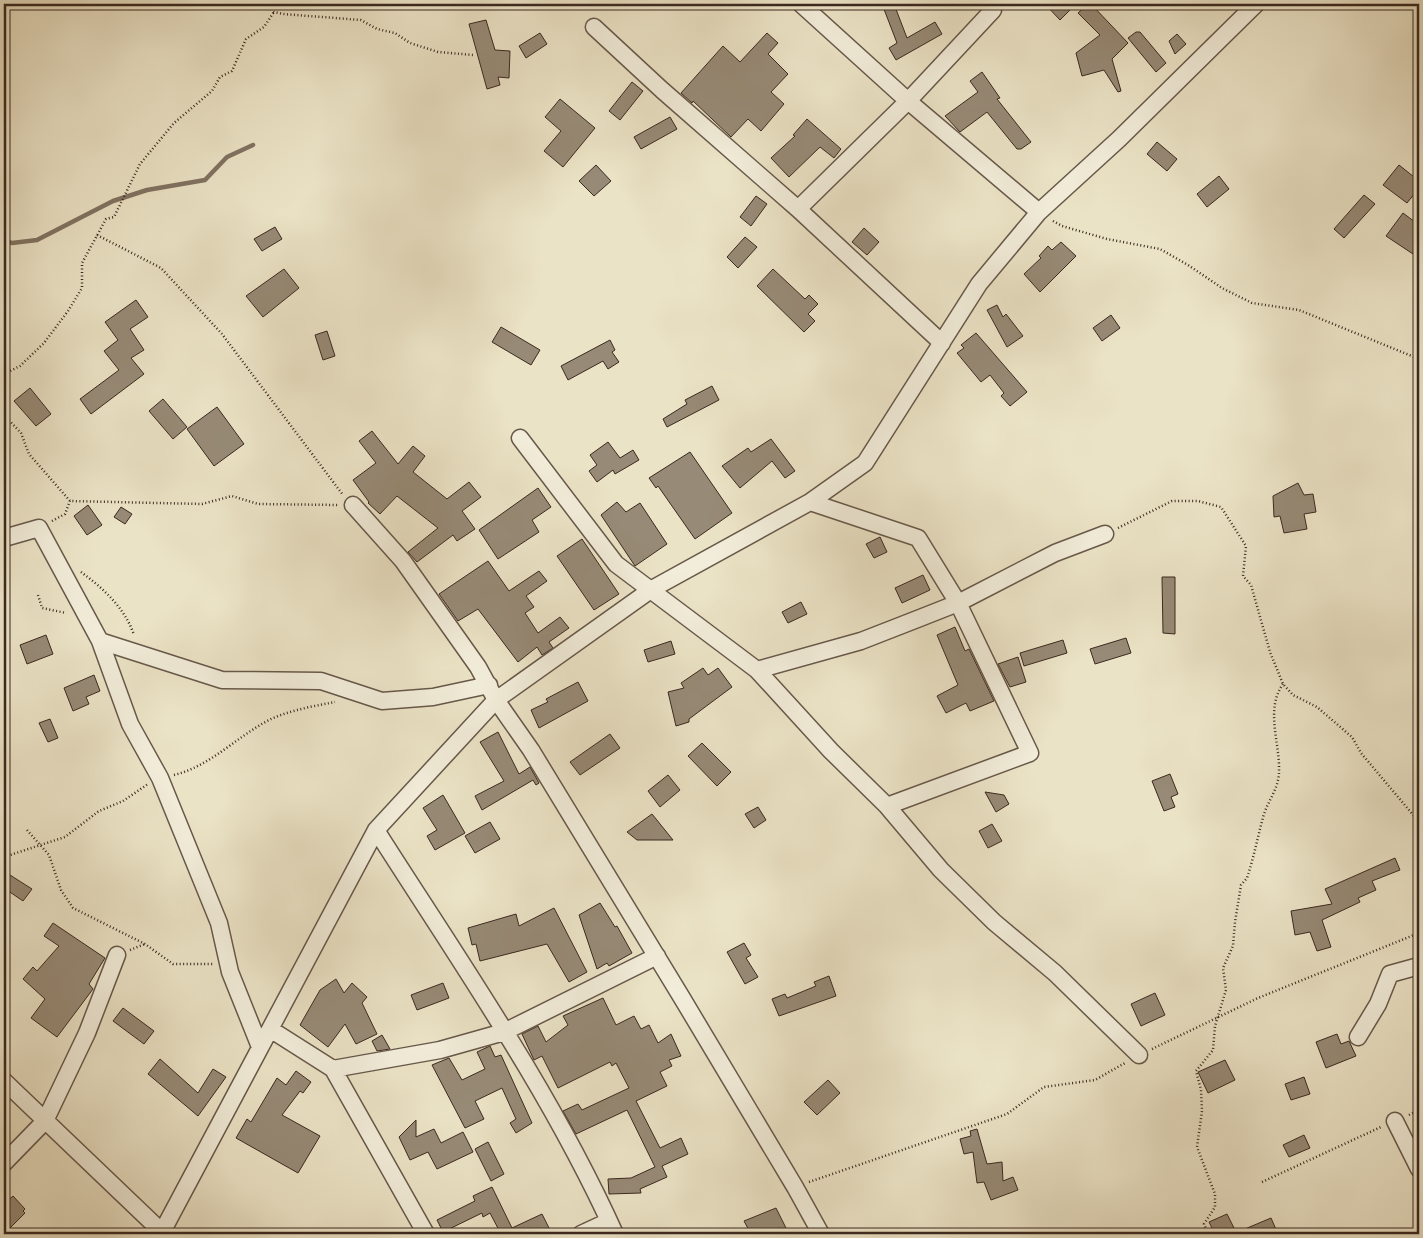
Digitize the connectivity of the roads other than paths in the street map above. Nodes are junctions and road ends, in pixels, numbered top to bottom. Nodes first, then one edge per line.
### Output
1 (801, 4) edge
2 (1256, 4) edge
3 (993, 10) dead end
4 (594, 27) dead end
5 (908, 102) junction
6 (798, 209) junction
7 (1039, 212) junction
8 (942, 342) junction
9 (520, 438) dead end
10 (810, 502) junction
11 (352, 505) road end
12 (1106, 534) road end
13 (4, 538) edge
14 (652, 589) junction
15 (958, 603) junction
16 (100, 641) junction
17 (757, 670) junction
18 (489, 685) junction
19 (496, 700) junction
20 (887, 806) junction
21 (376, 830) junction
22 (117, 955) dead end
23 (657, 956) junction
24 (1419, 966) edge
25 (270, 1029) junction
26 (504, 1032) junction
27 (1358, 1037) dead end
28 (260, 1047) junction
29 (1140, 1055) road end
30 (333, 1069) junction
31 (4, 1081) edge
32 (45, 1121) junction
33 (1395, 1121) road end
34 (4, 1163) edge
35 (1419, 1169) edge
36 (612, 1228) edge
37 (162, 1233) edge
38 (426, 1234) edge
39 (581, 1234) edge
40 (821, 1234) edge

1 - 5 street
2 - 7 street
3 - 5 street
4 - 6 street
5 - 6 street
5 - 7 street
6 - 8 street
7 - 8 street
8 - 10 street
9 - 14 street
10 - 14 street
10 - 15 street
11 - 18 street
12 - 15 street
13 - 16 street
14 - 17 street
14 - 19 street
15 - 17 street
15 - 20 street
16 - 18 street
16 - 28 street
17 - 20 street
18 - 19 street
19 - 21 street
19 - 23 street
20 - 29 street
21 - 25 street
21 - 26 street
22 - 32 street
23 - 26 street
23 - 40 street
24 - 27 street
25 - 28 street
25 - 30 street
26 - 30 street
26 - 36 street
28 - 37 street
30 - 38 street
31 - 32 street
32 - 34 street
32 - 37 street
33 - 35 street
36 - 39 street

